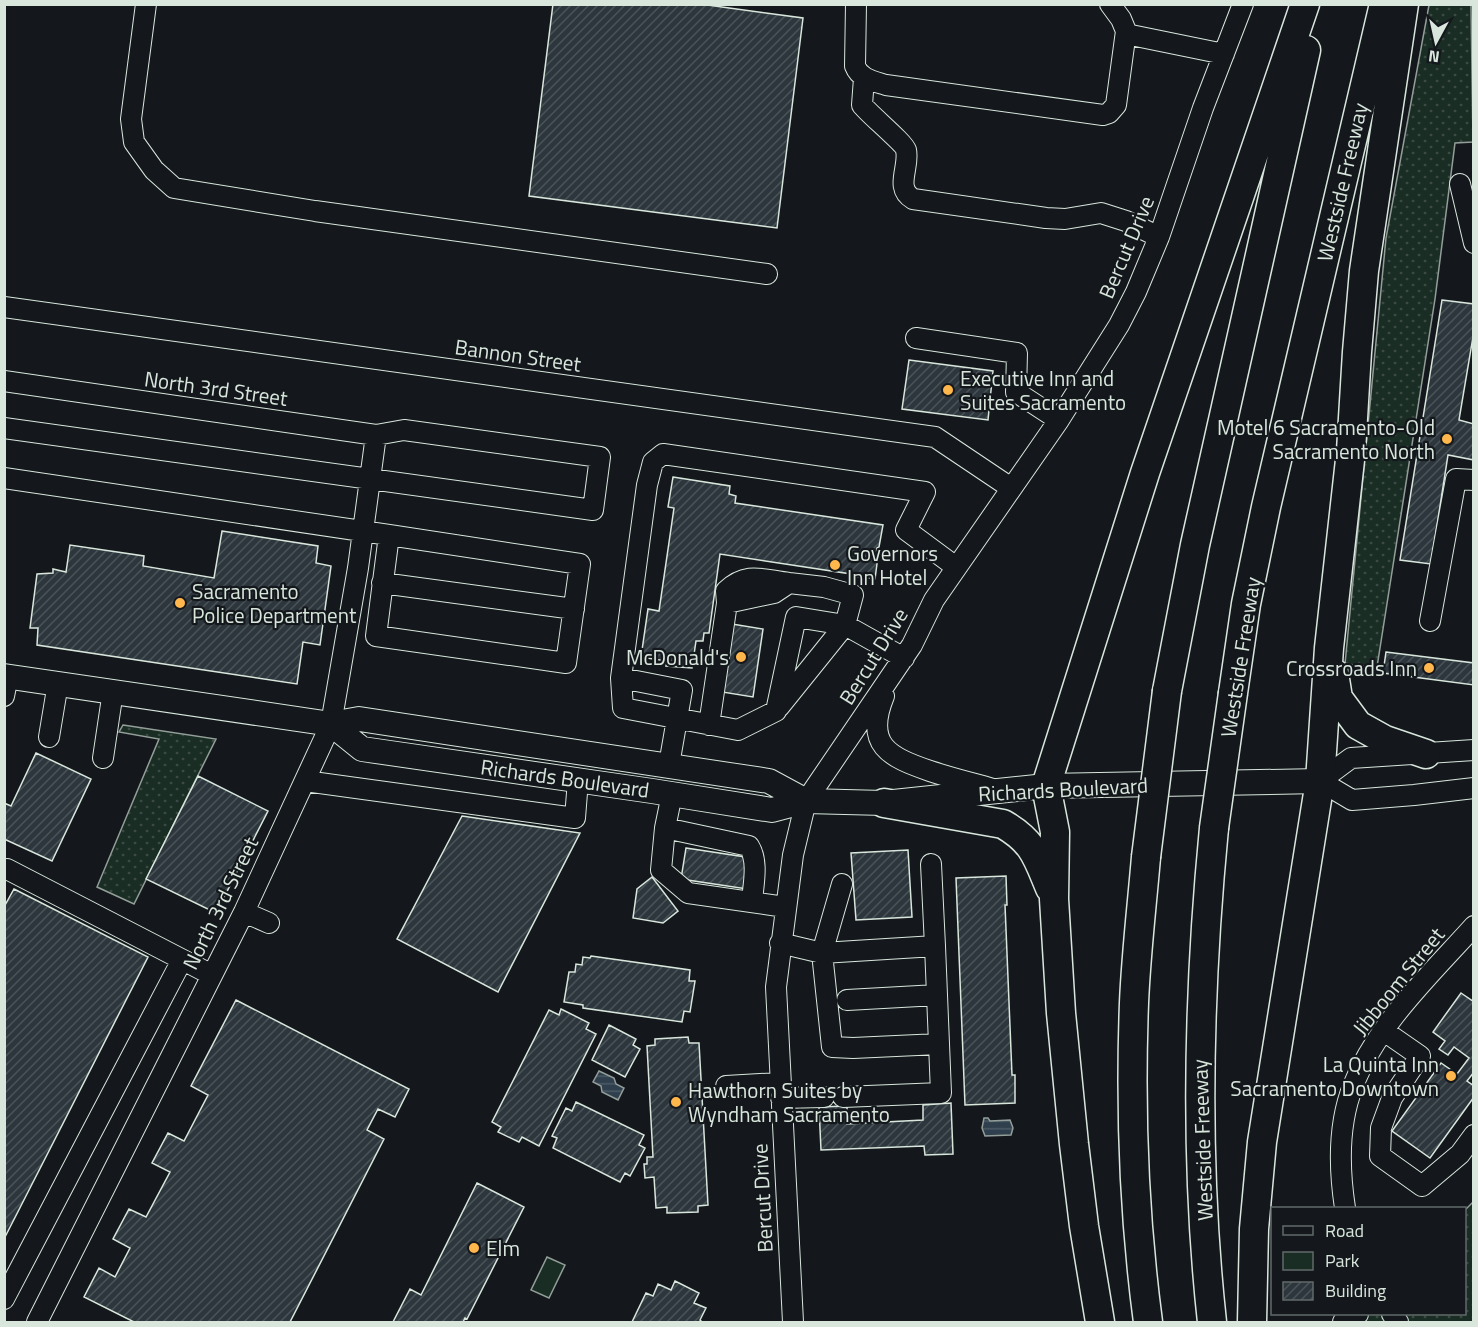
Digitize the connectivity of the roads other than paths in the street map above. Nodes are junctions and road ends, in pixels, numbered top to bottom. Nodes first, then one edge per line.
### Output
1 (146, 4) edge
2 (856, 4) edge
3 (1110, 4) edge
4 (1243, 4) edge
5 (1305, 4) edge
6 (1317, 4) edge
7 (1384, 4) edge
8 (1404, 4) edge
9 (1126, 34) junction
10 (1224, 54) junction
11 (864, 78) junction
12 (1460, 184) dead end
13 (1160, 237) junction
14 (1473, 243) edge
15 (768, 274) dead end
16 (4, 307) edge
17 (916, 338) dead end
18 (4, 381) edge
19 (1059, 420) junction
20 (4, 428) edge
21 (376, 435) junction
22 (4, 478) edge
23 (370, 479) junction
24 (1473, 480) edge
25 (1011, 488) junction
26 (364, 530) junction
27 (389, 535) junction
28 (956, 567) junction
29 (382, 583) junction
30 (574, 609) junction
31 (1430, 621) dead end
32 (845, 625) junction
33 (1329, 648) junction
34 (899, 664) junction
35 (621, 678) junction
36 (6, 682) edge
37 (58, 683) junction
38 (113, 691) junction
39 (776, 711) junction
40 (677, 718) junction
41 (331, 724) junction
42 (709, 725) junction
43 (49, 737) dead end
44 (1473, 750) edge
45 (1426, 754) junction
46 (102, 758) dead end
47 (669, 765) junction
48 (578, 780) junction
49 (305, 781) junction
50 (1320, 781) junction
51 (1046, 786) junction
52 (1473, 788) edge
53 (995, 790) junction
54 (672, 794) junction
55 (806, 801) junction
56 (884, 803) junction
57 (665, 828) junction
58 (931, 864) dead end
59 (7, 869) dead end
60 (842, 884) dead end
61 (1054, 899) junction
62 (752, 902) junction
63 (785, 908) junction
64 (244, 912) junction
65 (269, 923) dead end
66 (1473, 926) edge
67 (780, 943) junction
68 (935, 945) junction
69 (822, 953) junction
70 (182, 960) junction
71 (212, 975) junction
72 (937, 995) junction
73 (847, 1000) dead end
74 (1384, 1030) junction
75 (939, 1044) junction
76 (726, 1086) dead end
77 (780, 1091) junction
78 (1473, 1135) edge
79 (1345, 1207) edge
80 (4, 1299) edge
81 (1355, 1315) edge
82 (37, 1323) edge
83 (793, 1323) edge
84 (1100, 1323) edge
85 (1148, 1323) edge
86 (1212, 1323) edge
87 (1252, 1323) edge
88 (1343, 1323) edge

1 - 15 street
2 - 11 street
3 - 9 street
4 - 10 street, Bercut Drive
5 - 51 highway
6 - 85 highway, bridge
7 - 86 highway, Westside Freeway, bridge
8 - 33 highway
9 - 10 street
9 - 11 street
10 - 13 street, Bercut Drive
11 - 13 street
12 - 14 street
13 - 19 street, Bercut Drive
16 - 25 street, Bannon Street
17 - 19 street
18 - 21 street, North 3rd Street
19 - 25 street, Bercut Drive
20 - 23 street
21 - 23 street, North 3rd Street
21 - 23 street
22 - 26 street
23 - 26 street, North 3rd Street
24 - 31 street
25 - 28 street, Bercut Drive
26 - 27 street
26 - 41 street, North 3rd Street
27 - 29 street
27 - 30 street
28 - 34 street, Bercut Drive
28 - 35 street
29 - 30 street
29 - 30 street
32 - 34 street
32 - 39 street
32 - 39 street
32 - 42 street
33 - 45 highway
33 - 50 highway
34 - 53 street
34 - 55 street, Bercut Drive
35 - 40 street
35 - 40 street
36 - 37 main road, Richards Boulevard
37 - 38 main road, Richards Boulevard
37 - 43 street
38 - 41 main road, Richards Boulevard
38 - 46 street
39 - 42 street
40 - 42 street
40 - 47 street
41 - 47 main road, Richards Boulevard
41 - 48 main road, Richards Boulevard
41 - 49 street, North 3rd Street
44 - 45 street
45 - 50 street
47 - 55 main road, Richards Boulevard
48 - 49 street
48 - 54 main road, Richards Boulevard
49 - 64 street, North 3rd Street
50 - 51 main road, Richards Boulevard
50 - 52 street
50 - 87 highway
51 - 53 main road, Richards Boulevard
51 - 61 highway
53 - 56 main road, Richards Boulevard
54 - 55 main road, Richards Boulevard
54 - 57 street
55 - 56 main road, Richards Boulevard
55 - 63 street, Bercut Drive
56 - 61 highway
57 - 62 street
57 - 62 street
58 - 68 street
59 - 70 street
60 - 69 street
61 - 84 highway
62 - 63 street
63 - 67 street, Bercut Drive
64 - 65 street
64 - 71 street, North 3rd Street
66 - 74 street, Jibboom Street
67 - 69 street
67 - 77 street, Bercut Drive
68 - 69 street
68 - 72 street
69 - 75 street
70 - 71 street
70 - 80 street
71 - 82 street, North 3rd Street
72 - 73 street
72 - 75 street
74 - 78 street
74 - 79 street, Jibboom Street
75 - 77 street
76 - 77 street
77 - 83 street, Bercut Drive
81 - 88 street

